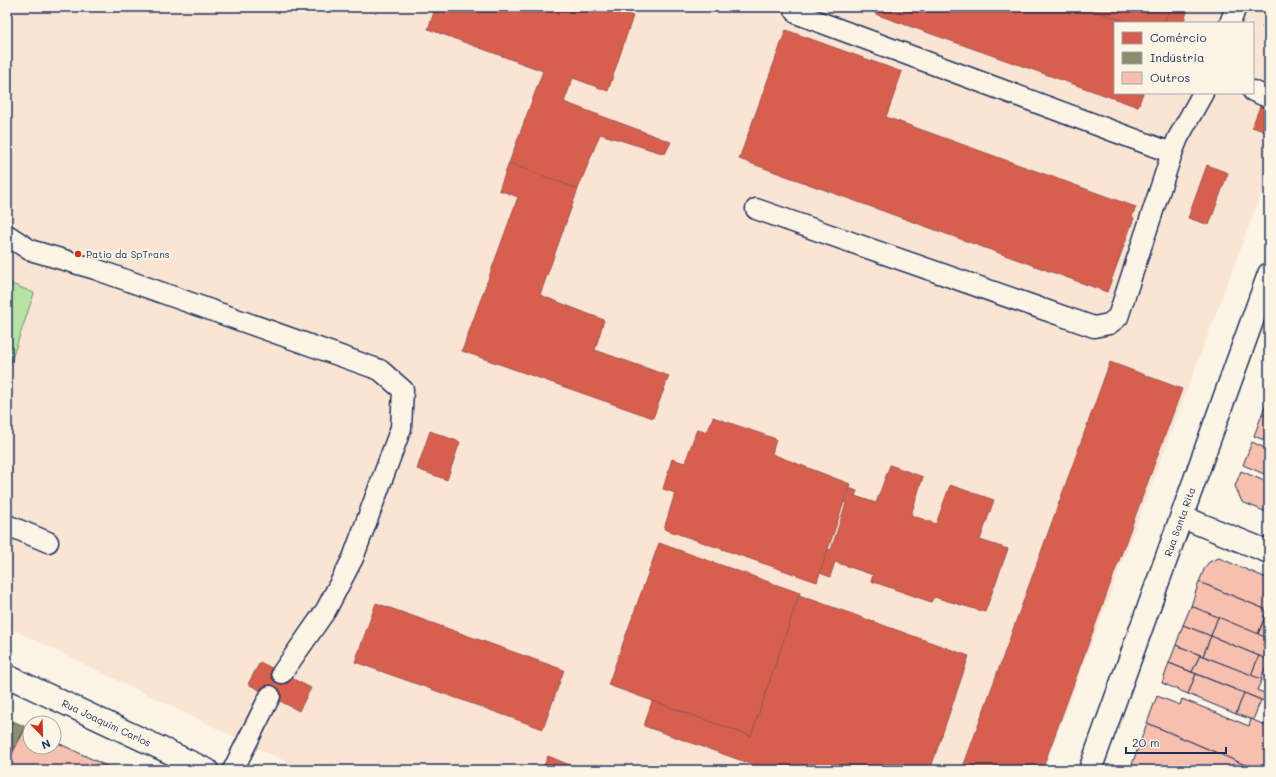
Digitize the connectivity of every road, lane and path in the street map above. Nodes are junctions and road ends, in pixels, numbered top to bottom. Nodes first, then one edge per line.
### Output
1 (793, 7) edge
2 (1236, 7) edge
3 (1230, 22) edge
4 (1202, 94) edge
5 (1172, 153) junction
6 (756, 209) dead end
7 (7, 235) edge
8 (1269, 274) edge
9 (1182, 517) junction
10 (7, 525) edge
11 (48, 542) dead end
12 (1269, 552) edge
13 (282, 673) dead end
14 (7, 676) edge
15 (270, 696) dead end
16 (207, 770) edge
17 (233, 770) edge
18 (1090, 770) edge

1 - 5 lane
2 - 3 lane
4 - 5 lane
5 - 6 lane
7 - 13 lane
8 - 9 main road, Rua Santa Rita
9 - 12 main road
9 - 18 main road, Rua Santa Rita
10 - 11 lane
14 - 16 main road, Rua Joaquim Carlos
15 - 17 lane

